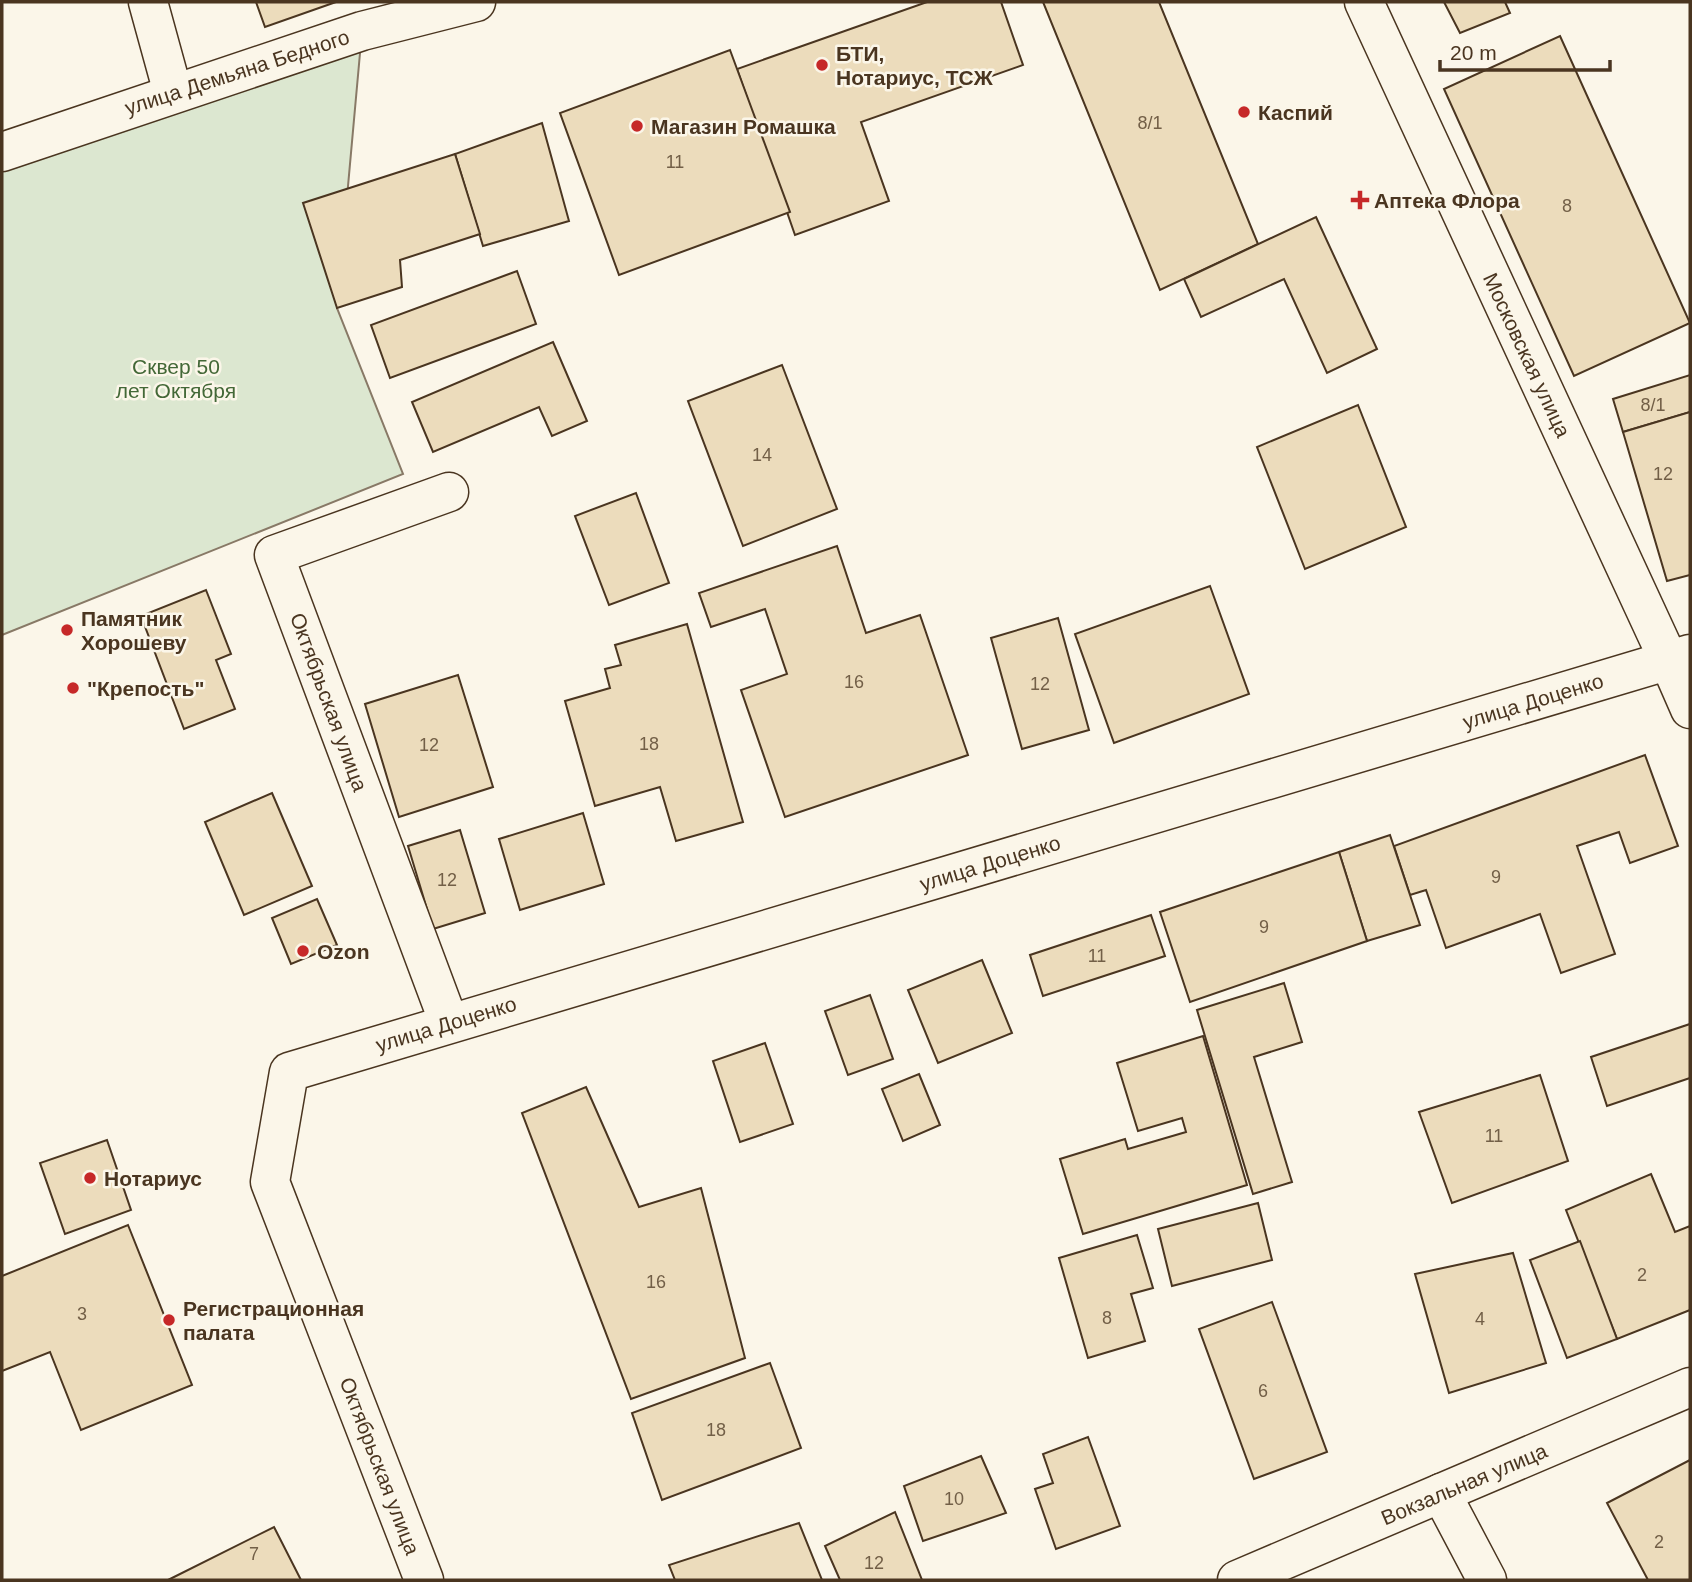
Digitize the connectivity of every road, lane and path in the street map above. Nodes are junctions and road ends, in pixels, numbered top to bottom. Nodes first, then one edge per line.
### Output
1 (148, 2) edge
2 (475, 2) edge
3 (1364, 2) edge
4 (173, 93) junction
5 (2, 152) edge
6 (449, 492) dead end
7 (1679, 657) edge
8 (1690, 709) edge
9 (449, 1023) junction
10 (289, 1072) joint
11 (1690, 1387) edge
12 (1441, 1493) junction
13 (425, 1580) edge
14 (1237, 1580) edge
15 (1487, 1580) edge

1 - 4 street
2 - 4 street, улица Демьяна Бедного
3 - 7 street, Московская улица
4 - 5 street, улица Демьяна Бедного
6 - 9 street, Октябрьская улица
7 - 8 street, Московская улица
7 - 9 street, улица Доценко
9 - 10 street, улица Доценко
10 - 13 street, Октябрьская улица
11 - 12 street, Вокзальная улица
12 - 14 street, Вокзальная улица
12 - 15 street

